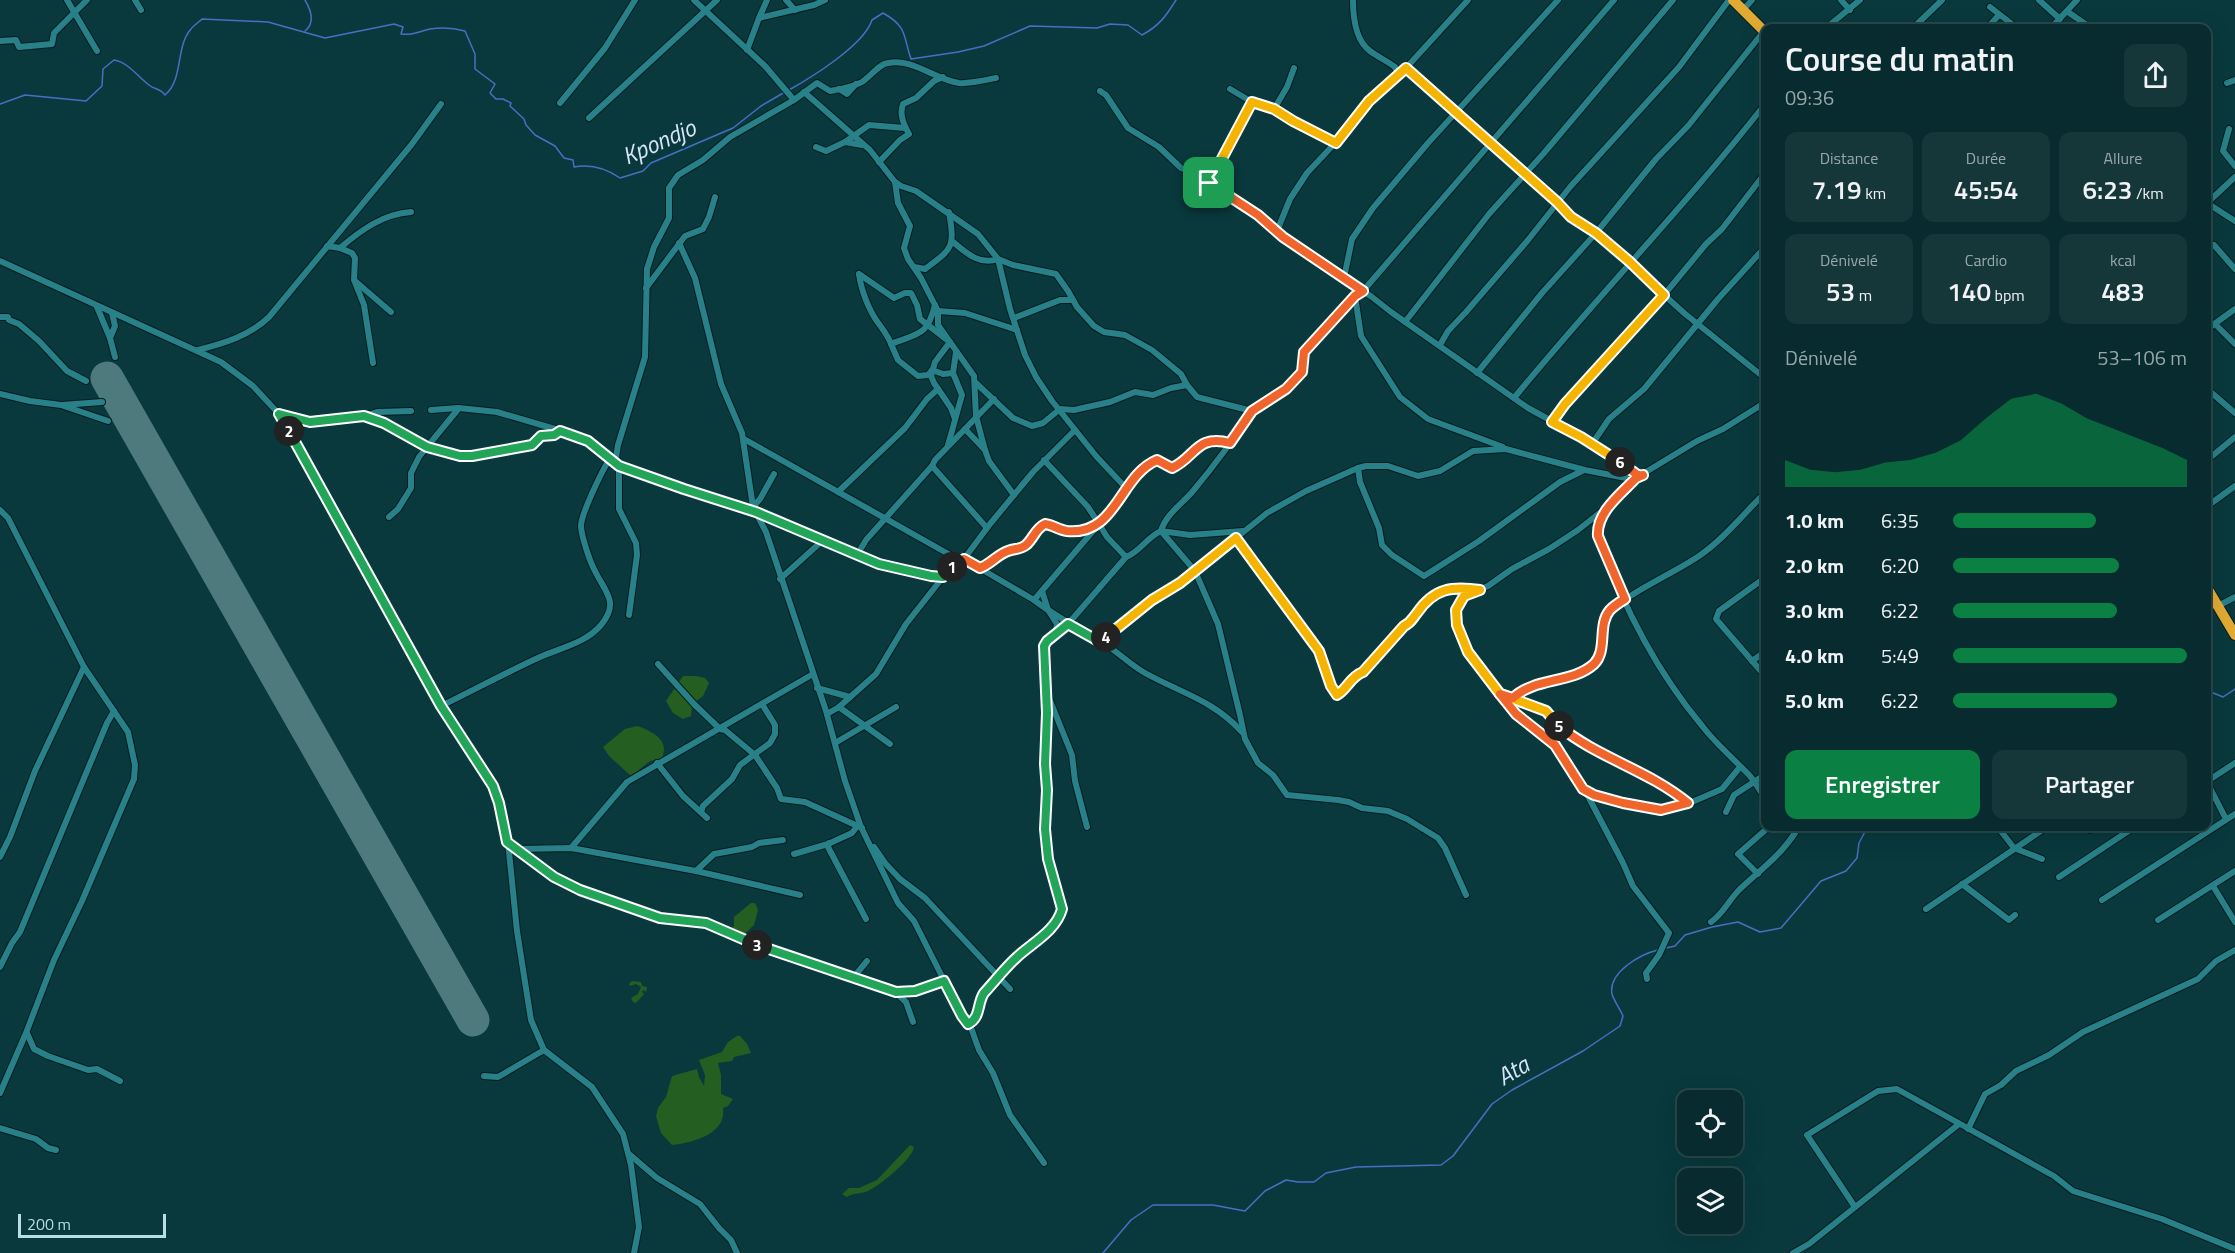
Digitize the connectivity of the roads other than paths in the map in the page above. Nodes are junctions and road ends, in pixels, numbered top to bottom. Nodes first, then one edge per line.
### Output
1 (67, 0) edge
2 (87, 0) edge
3 (135, 0) edge
4 (634, 0) edge
5 (694, 0) edge
6 (717, 0) edge
7 (767, 0) edge
8 (786, 0) edge
9 (825, 0) edge
10 (1353, 0) edge
11 (1468, 0) edge
12 (1558, 0) edge
13 (1614, 0) edge
14 (1672, 0) edge
15 (1731, 0) edge
16 (1752, 0) edge
17 (1841, 0) edge
18 (1860, 0) edge
19 (1942, 0) edge
20 (2039, 0) edge
21 (2077, 0) edge
22 (1990, 7) dead end
23 (141, 10) dead end
24 (795, 10) junction
25 (1743, 10) junction
26 (1850, 10) junction
27 (704, 11) junction
28 (75, 12) junction
29 (2067, 12) junction
30 (1999, 15) junction
31 (759, 18) junction
32 (2060, 19) junction
33 (1831, 24) edge
34 (1917, 24) edge
35 (1991, 24) edge
36 (2011, 24) edge
37 (2055, 24) edge
38 (2085, 24) edge
39 (1761, 28) edge
40 (1761, 37) edge
41 (0, 40) edge
42 (747, 50) junction
43 (97, 51) dead end
44 (1406, 68) junction
45 (1294, 69) dead end
46 (1398, 75) junction
47 (943, 77) junction
48 (996, 78) dead end
49 (2235, 80) edge
50 (2227, 83) dead end
51 (1230, 89) dead end
52 (1100, 91) dead end
53 (804, 92) junction
54 (792, 99) junction
55 (1252, 102) junction
56 (560, 103) dead end
57 (441, 104) dead end
58 (1274, 109) junction
59 (1761, 109) edge
60 (1456, 113) junction
61 (588, 118) dead end
62 (905, 128) junction
63 (2229, 129) dead end
64 (852, 136) junction
65 (845, 142) junction
66 (1336, 143) junction
67 (1491, 144) junction
68 (863, 145) junction
69 (816, 147) dead end
70 (879, 162) junction
71 (2235, 166) edge
72 (1525, 174) junction
73 (2235, 177) edge
74 (1761, 178) edge
75 (895, 182) junction
76 (1209, 183) junction
77 (715, 197) dead end
78 (2211, 199) edge
79 (1557, 202) junction
80 (2211, 206) edge
81 (411, 212) dead end
82 (949, 212) junction
83 (2235, 221) edge
84 (1277, 231) junction
85 (1596, 233) junction
86 (952, 241) junction
87 (679, 243) junction
88 (2211, 244) edge
89 (327, 246) junction
90 (340, 248) junction
91 (1761, 252) edge
92 (998, 259) junction
93 (0, 261) edge
94 (1630, 262) junction
95 (914, 267) junction
96 (2235, 269) edge
97 (1344, 278) junction
98 (354, 280) junction
99 (646, 289) junction
100 (1363, 291) junction
101 (1664, 295) junction
102 (1355, 296) junction
103 (1072, 300) junction
104 (97, 307) junction
105 (937, 308) junction
106 (2235, 309) edge
107 (391, 312) dead end
108 (112, 313) junction
109 (0, 317) edge
110 (1014, 318) junction
111 (1405, 322) junction
112 (2215, 324) junction
113 (1699, 325) junction
114 (929, 326) junction
115 (2211, 327) edge
116 (1017, 330) junction
117 (111, 338) junction
118 (950, 342) junction
119 (891, 344) junction
120 (2235, 344) edge
121 (1440, 345) junction
122 (198, 350) junction
123 (956, 351) junction
124 (115, 357) dead end
125 (373, 363) dead end
126 (932, 370) junction
127 (953, 373) junction
128 (1478, 373) junction
129 (1761, 375) edge
130 (86, 381) dead end
131 (976, 383) junction
132 (1186, 385) junction
133 (938, 389) junction
134 (2211, 392) edge
135 (0, 394) edge
136 (1514, 398) junction
137 (994, 399) junction
138 (102, 402) dead end
139 (62, 405) junction
140 (1761, 405) edge
141 (459, 408) junction
142 (431, 410) dead end
143 (1060, 410) junction
144 (411, 411) dead end
145 (1252, 411) junction
146 (2235, 412) edge
147 (279, 414) junction
148 (364, 416) junction
149 (976, 416) junction
150 (955, 419) junction
151 (108, 421) dead end
152 (1552, 422) junction
153 (965, 429) junction
154 (1075, 430) junction
155 (560, 431) junction
156 (2235, 437) edge
157 (744, 439) junction
158 (1230, 443) junction
159 (1592, 444) junction
160 (427, 447) junction
161 (946, 448) junction
162 (1506, 449) junction
163 (985, 450) junction
164 (2211, 457) edge
165 (609, 460) junction
166 (1044, 460) junction
167 (619, 466) junction
168 (932, 466) junction
169 (1358, 468) junction
170 (1584, 470) junction
171 (774, 474) dead end
172 (1640, 476) junction
173 (2235, 486) edge
174 (1126, 488) junction
175 (838, 492) junction
176 (1014, 495) junction
177 (1761, 497) edge
178 (1616, 500) junction
179 (2211, 503) edge
180 (0, 510) edge
181 (754, 510) junction
182 (389, 517) dead end
183 (885, 519) junction
184 (1099, 524) junction
185 (987, 528) junction
186 (1161, 531) junction
187 (1244, 531) junction
188 (1236, 538) junction
189 (822, 541) junction
190 (857, 555) junction
191 (1126, 557) junction
192 (964, 559) junction
193 (980, 568) junction
194 (1195, 571) junction
195 (943, 577) junction
196 (780, 579) junction
197 (1761, 581) edge
198 (1480, 590) junction
199 (1042, 591) junction
200 (2211, 594) edge
201 (2235, 597) edge
202 (1625, 599) junction
203 (1034, 600) junction
204 (2218, 606) junction
205 (1048, 610) junction
206 (629, 615) dead end
207 (1068, 624) junction
208 (2235, 635) edge
209 (1047, 641) junction
210 (1100, 642) junction
211 (1761, 655) edge
212 (1752, 661) junction
213 (658, 664) dead end
214 (84, 667) junction
215 (1761, 671) edge
216 (813, 674) junction
217 (1046, 686) junction
218 (818, 688) junction
219 (1500, 694) junction
220 (850, 697) junction
221 (1513, 698) junction
222 (762, 704) junction
223 (441, 706) junction
224 (839, 707) junction
225 (896, 707) dead end
226 (114, 711) junction
227 (827, 714) junction
228 (865, 726) junction
229 (720, 729) junction
230 (1242, 733) junction
231 (835, 743) junction
232 (890, 744) dead end
233 (755, 755) junction
234 (657, 763) junction
235 (2235, 763) edge
236 (1740, 767) junction
237 (1761, 777) edge
238 (2211, 778) edge
239 (1754, 782) junction
240 (1583, 789) junction
241 (2211, 789) edge
242 (1761, 792) edge
243 (1688, 803) junction
244 (701, 812) junction
245 (1726, 812) dead end
246 (2235, 814) edge
247 (707, 818) dead end
248 (2226, 819) junction
249 (860, 826) junction
250 (1087, 827) dead end
251 (2211, 829) edge
252 (1764, 831) edge
253 (1795, 831) edge
254 (2001, 831) edge
255 (2040, 831) edge
256 (2128, 831) edge
257 (2208, 831) edge
258 (783, 840) dead end
259 (507, 842) junction
260 (829, 843) junction
261 (571, 848) junction
262 (2014, 848) junction
263 (518, 849) junction
264 (794, 854) dead end
265 (0, 857) edge
266 (2042, 859) dead end
267 (696, 871) junction
268 (2235, 871) edge
269 (1758, 874) junction
270 (2059, 877) dead end
271 (1962, 884) junction
272 (2213, 886) junction
273 (800, 895) dead end
274 (1466, 895) dead end
275 (2102, 900) dead end
276 (1926, 909) dead end
277 (2015, 915) dead end
278 (866, 919) dead end
279 (2158, 920) dead end
280 (1711, 922) dead end
281 (2235, 922) edge
282 (2235, 950) edge
283 (867, 961) dead end
284 (0, 967) edge
285 (853, 978) junction
286 (999, 978) junction
287 (1647, 979) dead end
288 (944, 981) junction
289 (1010, 989) dead end
290 (896, 992) junction
291 (913, 1022) dead end
292 (968, 1024) junction
293 (26, 1033) junction
294 (544, 1050) junction
295 (484, 1076) dead end
296 (120, 1082) dead end
297 (0, 1093) edge
298 (1959, 1124) junction
299 (0, 1128) edge
300 (1968, 1129) junction
301 (56, 1150) dead end
302 (629, 1154) junction
303 (1044, 1163) dead end
304 (1855, 1207) junction
305 (2235, 1249) edge
306 (634, 1253) edge
307 (737, 1253) edge
308 (1793, 1253) edge

1 - 28 street
2 - 28 street
3 - 23 street
4 - 56 street
5 - 27 street
6 - 27 street
7 - 31 street
8 - 24 street
9 - 24 street
10 - 46 street
11 - 44 street
12 - 60 street
13 - 67 street
14 - 72 street
15 - 25 highway
15 - 79 street
16 - 25 street
17 - 26 street
18 - 26 street
19 - 34 street
20 - 32 street
21 - 29 street
22 - 30 street
24 - 31 street
25 - 39 highway
26 - 33 street
27 - 42 street
27 - 61 street
28 - 41 street
28 - 43 street
29 - 32 street
29 - 38 street
30 - 35 street
30 - 36 street
31 - 42 street
32 - 37 street
40 - 85 street
42 - 54 street
44 - 46 street
44 - 60 street
45 - 58 street
46 - 66 street
47 - 48 street
47 - 53 street
47 - 62 street
49 - 50 street
51 - 55 street
52 - 76 street
53 - 54 street
53 - 64 street
54 - 99 street
55 - 58 street
55 - 76 street
57 - 89 street
58 - 66 street
59 - 94 street
60 - 67 street
60 - 97 street
62 - 64 street
62 - 70 street
63 - 71 street
64 - 65 street
64 - 68 street
65 - 68 street
65 - 69 street
66 - 84 street
67 - 72 street
67 - 100 street
68 - 70 street
70 - 75 street
72 - 79 street
72 - 111 street
73 - 78 street
74 - 101 street
75 - 82 street
75 - 95 street
76 - 84 street
77 - 87 street
79 - 85 street
79 - 121 street
80 - 83 street
81 - 90 street
82 - 86 street
82 - 92 street
84 - 97 street
85 - 94 street
85 - 128 street
86 - 92 street
86 - 95 street
87 - 99 street
87 - 157 street
88 - 96 street
89 - 90 street
89 - 122 street
90 - 98 street
91 - 113 street
92 - 103 street
92 - 110 street
93 - 104 street
94 - 101 street
94 - 136 street
95 - 105 street
97 - 100 street
98 - 107 street
98 - 125 street
99 - 167 street
100 - 102 street
100 - 111 street
101 - 113 street
101 - 152 street
102 - 145 street
102 - 162 street
103 - 110 street
103 - 132 street
104 - 108 street
104 - 117 street
105 - 114 street
105 - 116 street
105 - 118 street
106 - 112 street
108 - 117 street
108 - 122 street
109 - 130 street
110 - 116 street
111 - 121 street
112 - 115 street
112 - 120 street
113 - 129 street
113 - 159 street
114 - 118 street
114 - 119 street
114 - 119 street
116 - 143 street
117 - 124 street
118 - 123 street
118 - 126 street
119 - 126 street
121 - 128 street
122 - 147 street
123 - 127 street
123 - 131 street
126 - 127 street
126 - 133 street
127 - 150 street
128 - 136 street
131 - 137 street
131 - 149 street
132 - 143 street
132 - 145 street
133 - 150 street
133 - 175 street
134 - 146 street
135 - 139 street
136 - 152 street
137 - 143 street
137 - 149 street
138 - 139 street
139 - 151 street
140 - 172 street
141 - 142 street
141 - 155 street
141 - 160 street
143 - 154 street
144 - 148 street
145 - 158 street
147 - 148 street
147 - 223 street
148 - 160 street
149 - 153 street
149 - 163 street
150 - 161 street
152 - 159 street
153 - 161 street
153 - 163 street
154 - 166 street
154 - 174 street
155 - 160 street
155 - 165 street
156 - 164 street
157 - 175 street
157 - 181 street
158 - 174 street
158 - 186 street
159 - 172 street
160 - 182 street
161 - 168 street
162 - 169 street
162 - 170 street
163 - 176 street
165 - 167 street
165 - 223 street
166 - 176 street
166 - 184 street
167 - 181 street
167 - 206 street
168 - 183 street
168 - 185 street
169 - 170 street
169 - 187 street
170 - 172 street
171 - 181 street
172 - 178 street
173 - 179 street
174 - 184 street
175 - 183 street
176 - 185 street
177 - 202 street
178 - 198 street
178 - 202 street
180 - 214 street
181 - 189 street
181 - 196 street
183 - 190 street
183 - 192 street
184 - 191 street
184 - 193 street
184 - 199 street
185 - 192 street
186 - 187 street
186 - 191 street
186 - 194 street
187 - 188 street
188 - 194 street
188 - 198 street
189 - 190 street
189 - 196 street
190 - 195 street
191 - 207 street
192 - 193 street
192 - 195 street
193 - 203 street
194 - 210 street
194 - 230 street
195 - 220 street
196 - 216 street
197 - 212 street
198 - 219 street
199 - 203 street
199 - 205 street
200 - 204 highway
201 - 204 street
202 - 221 street
202 - 236 street
203 - 205 street
204 - 208 highway
205 - 207 street
205 - 209 street
207 - 209 street
207 - 210 street
209 - 217 street
210 - 230 street
211 - 212 street
212 - 215 street
213 - 229 street
214 - 226 street
214 - 265 street
216 - 218 street
216 - 222 street
217 - 250 street
217 - 286 street
218 - 220 street
218 - 227 street
219 - 221 street
219 - 240 street
220 - 224 street
221 - 243 street
222 - 229 street
222 - 233 street
223 - 259 street
224 - 227 street
224 - 228 street
225 - 228 street
226 - 284 street
226 - 293 street
227 - 231 street
228 - 231 street
228 - 232 street
229 - 233 street
229 - 234 street
230 - 274 street
231 - 249 street
233 - 244 street
233 - 249 street
234 - 244 street
234 - 261 street
235 - 238 street
236 - 239 street
236 - 243 street
237 - 239 street
239 - 242 street
239 - 245 street
240 - 243 street
240 - 287 street
241 - 248 street
244 - 247 street
246 - 248 street
248 - 251 street
249 - 260 street
249 - 286 street
249 - 288 street
252 - 269 street
253 - 269 street
254 - 262 street
255 - 262 street
256 - 270 street
257 - 275 street
258 - 267 street
259 - 263 street
259 - 294 street
260 - 264 street
260 - 278 street
261 - 263 street
261 - 267 street
262 - 266 street
262 - 271 street
263 - 285 street
267 - 273 street
268 - 272 street
269 - 280 street
271 - 276 street
271 - 277 street
272 - 279 street
272 - 281 street
282 - 300 street
283 - 285 street
285 - 290 street
286 - 289 street
286 - 292 street
288 - 290 street
288 - 292 street
290 - 291 street
292 - 303 street
293 - 296 street
293 - 297 street
294 - 295 street
294 - 302 street
298 - 300 street
298 - 304 street
298 - 304 street
299 - 301 street
300 - 305 street
302 - 306 street
302 - 307 street
304 - 308 street

